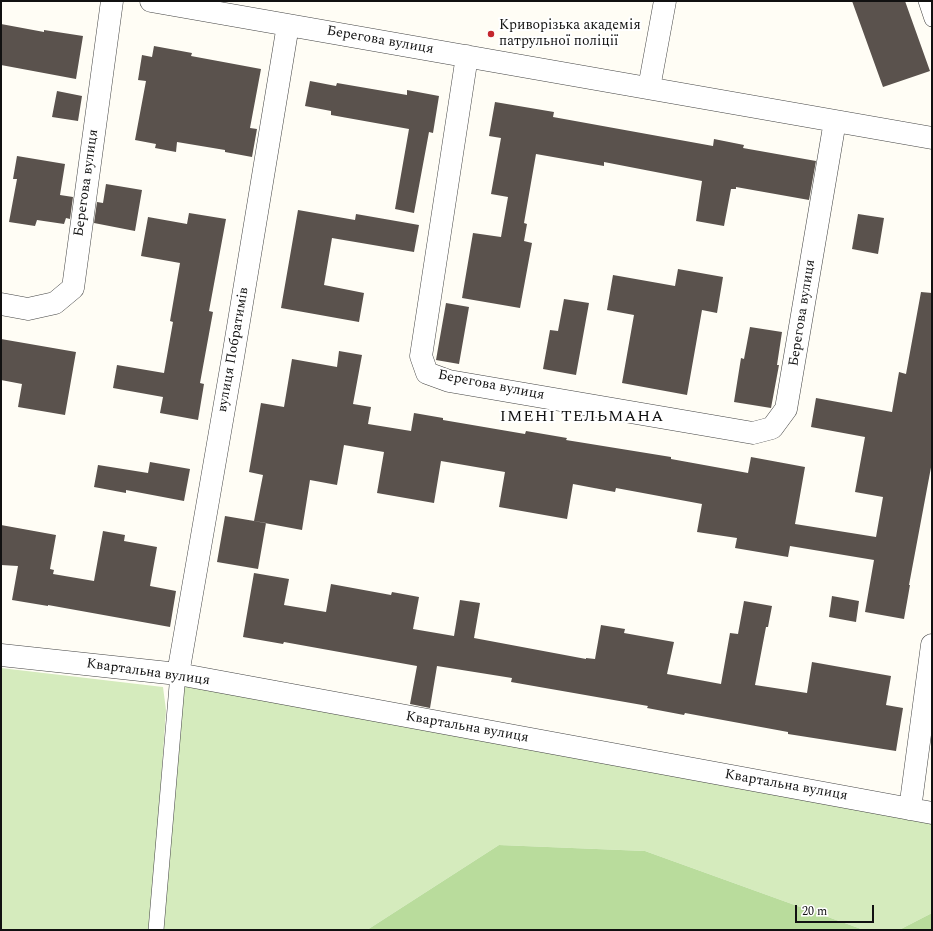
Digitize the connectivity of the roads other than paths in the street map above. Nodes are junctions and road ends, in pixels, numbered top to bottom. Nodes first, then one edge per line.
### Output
1 (112, 1) edge
2 (151, 1) edge
3 (665, 1) edge
4 (926, 1) edge
5 (932, 19) edge
6 (288, 25) junction
7 (467, 56) junction
8 (649, 88) junction
9 (835, 121) junction
10 (932, 138) edge
11 (1, 304) edge
12 (932, 645) edge
13 (1, 655) edge
14 (178, 674) junction
15 (910, 809) junction
16 (932, 813) edge
17 (156, 930) edge

1 - 11 street, Берегова вулиця
2 - 6 street, Берегова вулиця
3 - 8 street
4 - 5 lane
6 - 7 street, Берегова вулиця
6 - 14 street, вулиця Побратимів
7 - 8 street, Берегова вулиця
7 - 9 street, Берегова вулиця
8 - 9 street, Берегова вулиця
9 - 10 street, Берегова вулиця
12 - 15 street
13 - 14 street, Квартальна вулиця
14 - 15 street, Квартальна вулиця
14 - 17 lane
15 - 16 street, Квартальна вулиця

